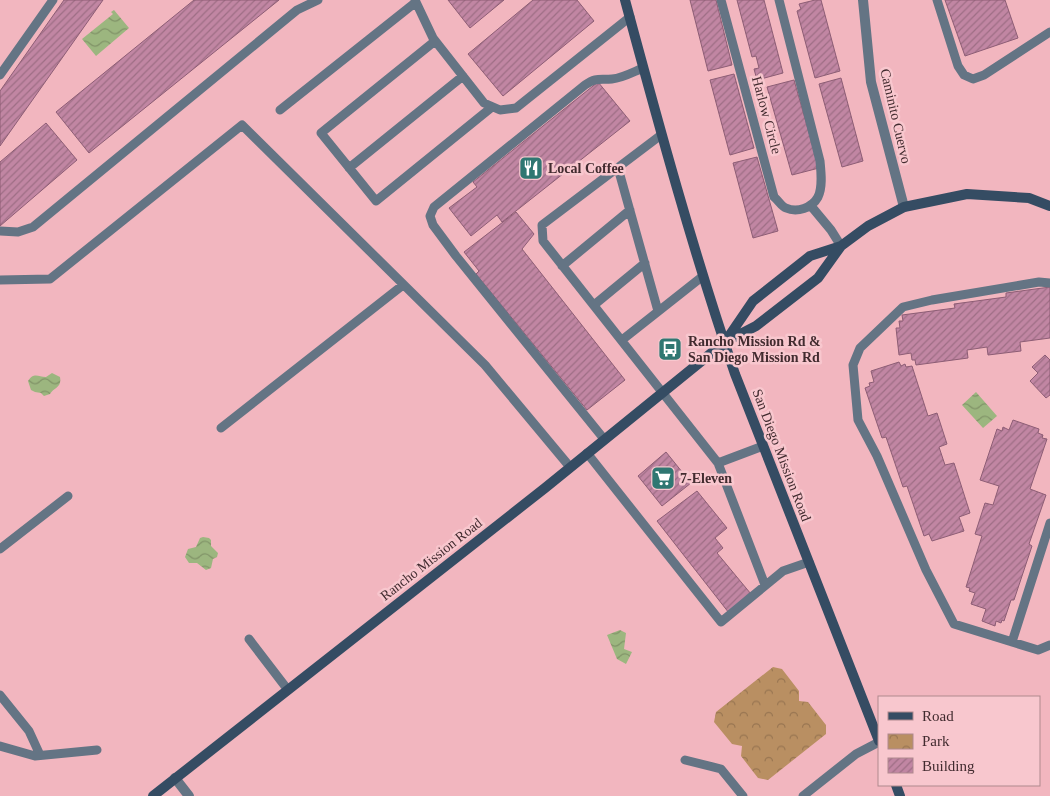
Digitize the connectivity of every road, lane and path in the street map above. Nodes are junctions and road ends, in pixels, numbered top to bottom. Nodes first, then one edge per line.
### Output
1 (53, 0) edge
2 (318, 0) edge
3 (625, 0) edge
4 (721, 0) edge
5 (779, 0) edge
6 (863, 0) edge
7 (937, 0) edge
8 (416, 1) edge
9 (630, 17) junction
10 (1050, 32) edge
11 (435, 41) junction
12 (643, 68) junction
13 (0, 75) edge
14 (463, 76) junction
15 (492, 107) junction
16 (280, 110) dead end
17 (661, 135) junction
18 (349, 168) junction
19 (618, 168) junction
20 (811, 206) junction
21 (1050, 206) edge
22 (904, 207) junction
23 (630, 210) junction
24 (0, 232) edge
25 (840, 246) junction
26 (645, 263) junction
27 (562, 266) junction
28 (703, 276) junction
29 (0, 280) edge
30 (1050, 282) edge
31 (403, 285) junction
32 (594, 305) junction
33 (658, 311) junction
34 (622, 340) junction
35 (724, 342) junction
36 (662, 391) junction
37 (221, 428) dead end
38 (604, 439) junction
39 (764, 446) junction
40 (587, 453) junction
41 (718, 463) junction
42 (570, 467) junction
43 (68, 496) dead end
44 (1050, 523) edge
45 (0, 549) edge
46 (809, 562) junction
47 (765, 586) junction
48 (249, 640) dead end
49 (1012, 642) junction
50 (1050, 645) edge
51 (288, 690) junction
52 (0, 695) edge
53 (878, 738) edge
54 (878, 742) edge
55 (0, 746) edge
56 (97, 750) dead end
57 (40, 755) junction
58 (685, 760) dead end
59 (175, 778) junction
60 (153, 796) edge
61 (189, 796) edge
62 (743, 796) edge
63 (804, 796) edge

1 - 13 lane
2 - 24 lane
3 - 9 main road, San Diego Mission Road
4 - 20 lane, Harlow Circle
5 - 20 lane
6 - 22 street, Caminito Cuervo
7 - 10 lane
8 - 11 lane
8 - 16 lane
9 - 12 main road, San Diego Mission Road
9 - 15 lane
11 - 14 lane
11 - 18 lane
12 - 17 main road, San Diego Mission Road
12 - 38 lane
14 - 15 lane
14 - 18 lane
15 - 18 lane
17 - 19 lane
17 - 28 main road, San Diego Mission Road
19 - 23 lane
19 - 27 lane
20 - 25 lane
21 - 22 main road, Rancho Mission Road
22 - 25 main road, Rancho Mission Road
23 - 26 lane
23 - 27 lane
25 - 35 main road, Rancho Mission Road
25 - 35 main road, Rancho Mission Road
26 - 32 lane
26 - 33 lane
27 - 32 lane
28 - 33 lane
28 - 35 main road, San Diego Mission Road
29 - 31 lane
30 - 49 lane
31 - 37 lane
31 - 42 lane
32 - 34 lane
33 - 34 lane
34 - 36 lane
35 - 36 main road, Rancho Mission Road
35 - 39 main road, San Diego Mission Road
36 - 38 main road, Rancho Mission Road
36 - 41 lane
38 - 40 main road, Rancho Mission Road
39 - 41 lane
39 - 46 main road, San Diego Mission Road
40 - 42 main road, Rancho Mission Road
40 - 47 lane
41 - 47 lane
42 - 51 main road, Rancho Mission Road
43 - 45 lane
44 - 49 lane
46 - 47 lane
46 - 53 main road, San Diego Mission Road
48 - 51 lane
49 - 50 lane
51 - 59 main road, Rancho Mission Road
52 - 57 lane
54 - 63 lane
55 - 57 lane
56 - 57 lane
58 - 62 lane
59 - 60 main road, Rancho Mission Road
59 - 61 street

